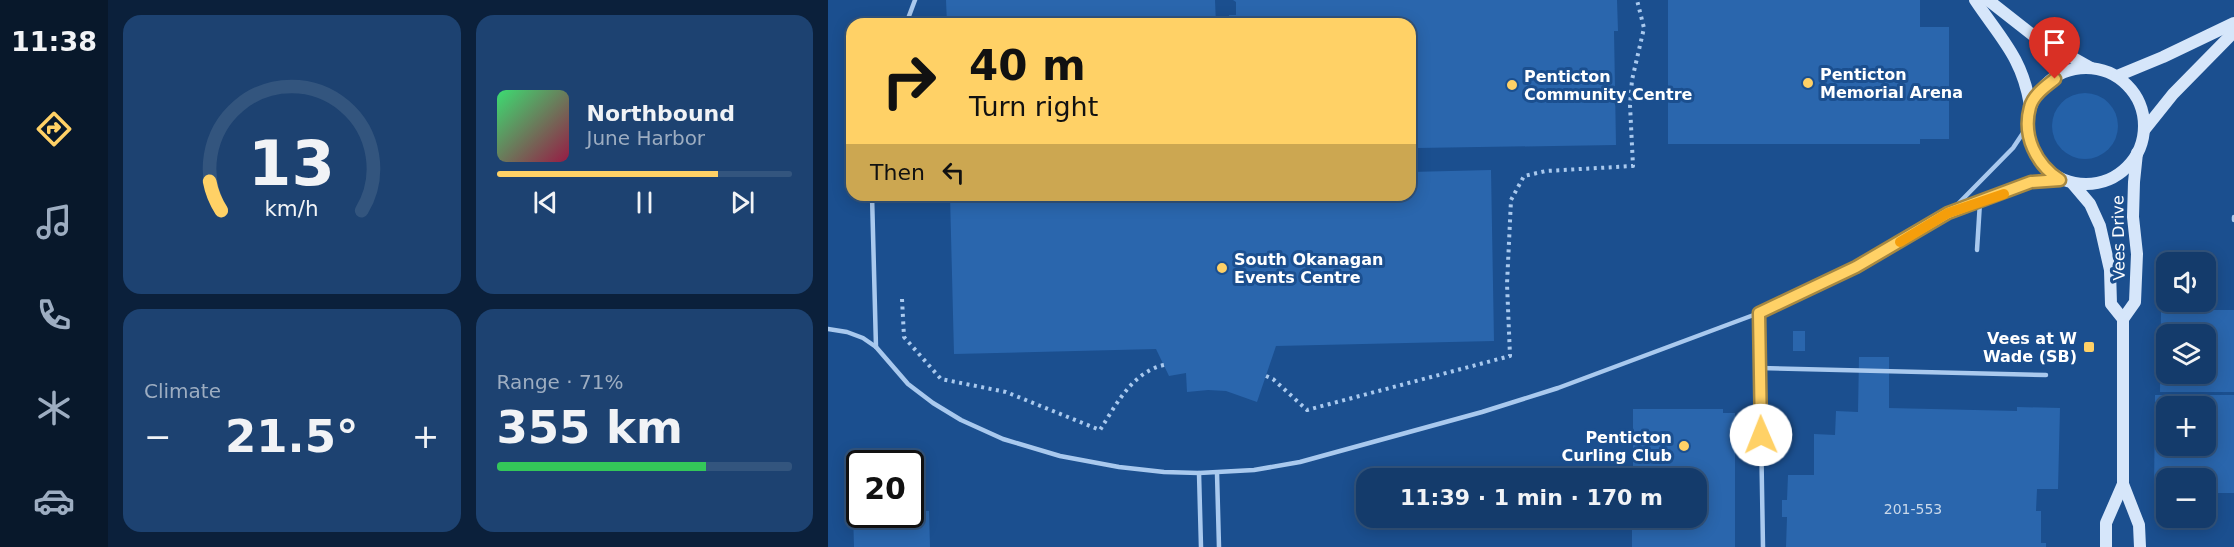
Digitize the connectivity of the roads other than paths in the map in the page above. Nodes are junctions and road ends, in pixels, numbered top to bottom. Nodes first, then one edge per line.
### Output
1 (915, 0) edge
2 (1975, 0) edge
3 (1988, 0) edge
4 (908, 18) edge
5 (2234, 23) edge
6 (2234, 32) edge
7 (2092, 68) junction
8 (2117, 76) junction
9 (2030, 105) junction
10 (2029, 123) junction
11 (2145, 129) junction
12 (2137, 153) junction
13 (2060, 180) junction
14 (2073, 184) junction
15 (872, 201) edge
16 (1980, 202) junction
17 (1948, 213) junction
18 (1977, 250) dead end
19 (1759, 313) junction
20 (2123, 319) junction
21 (828, 329) edge
22 (876, 347) junction
23 (1760, 368) junction
24 (2046, 375) dead end
25 (1217, 472) junction
26 (1198, 473) junction
27 (2123, 484) junction
28 (1201, 547) edge
29 (1219, 547) edge
30 (1762, 547) edge
31 (2106, 547) edge
32 (2140, 547) edge

1 - 4 lane
2 - 9 street
3 - 7 street
5 - 8 street
6 - 11 street
7 - 8 street
7 - 9 street
8 - 11 street
9 - 10 street
10 - 13 street
10 - 17 lane
11 - 12 street
12 - 14 street
12 - 20 street, Vees Drive
13 - 14 street
13 - 16 lane
14 - 20 street, Vees Drive
15 - 22 lane
16 - 17 lane
16 - 18 lane
17 - 19 lane
19 - 23 lane
19 - 25 lane
20 - 27 street, Vees Drive
21 - 22 lane
22 - 26 lane
23 - 24 lane
23 - 30 lane
25 - 26 lane
25 - 29 lane
26 - 28 lane
27 - 31 street, Vees Drive
27 - 32 street, Vees Drive

